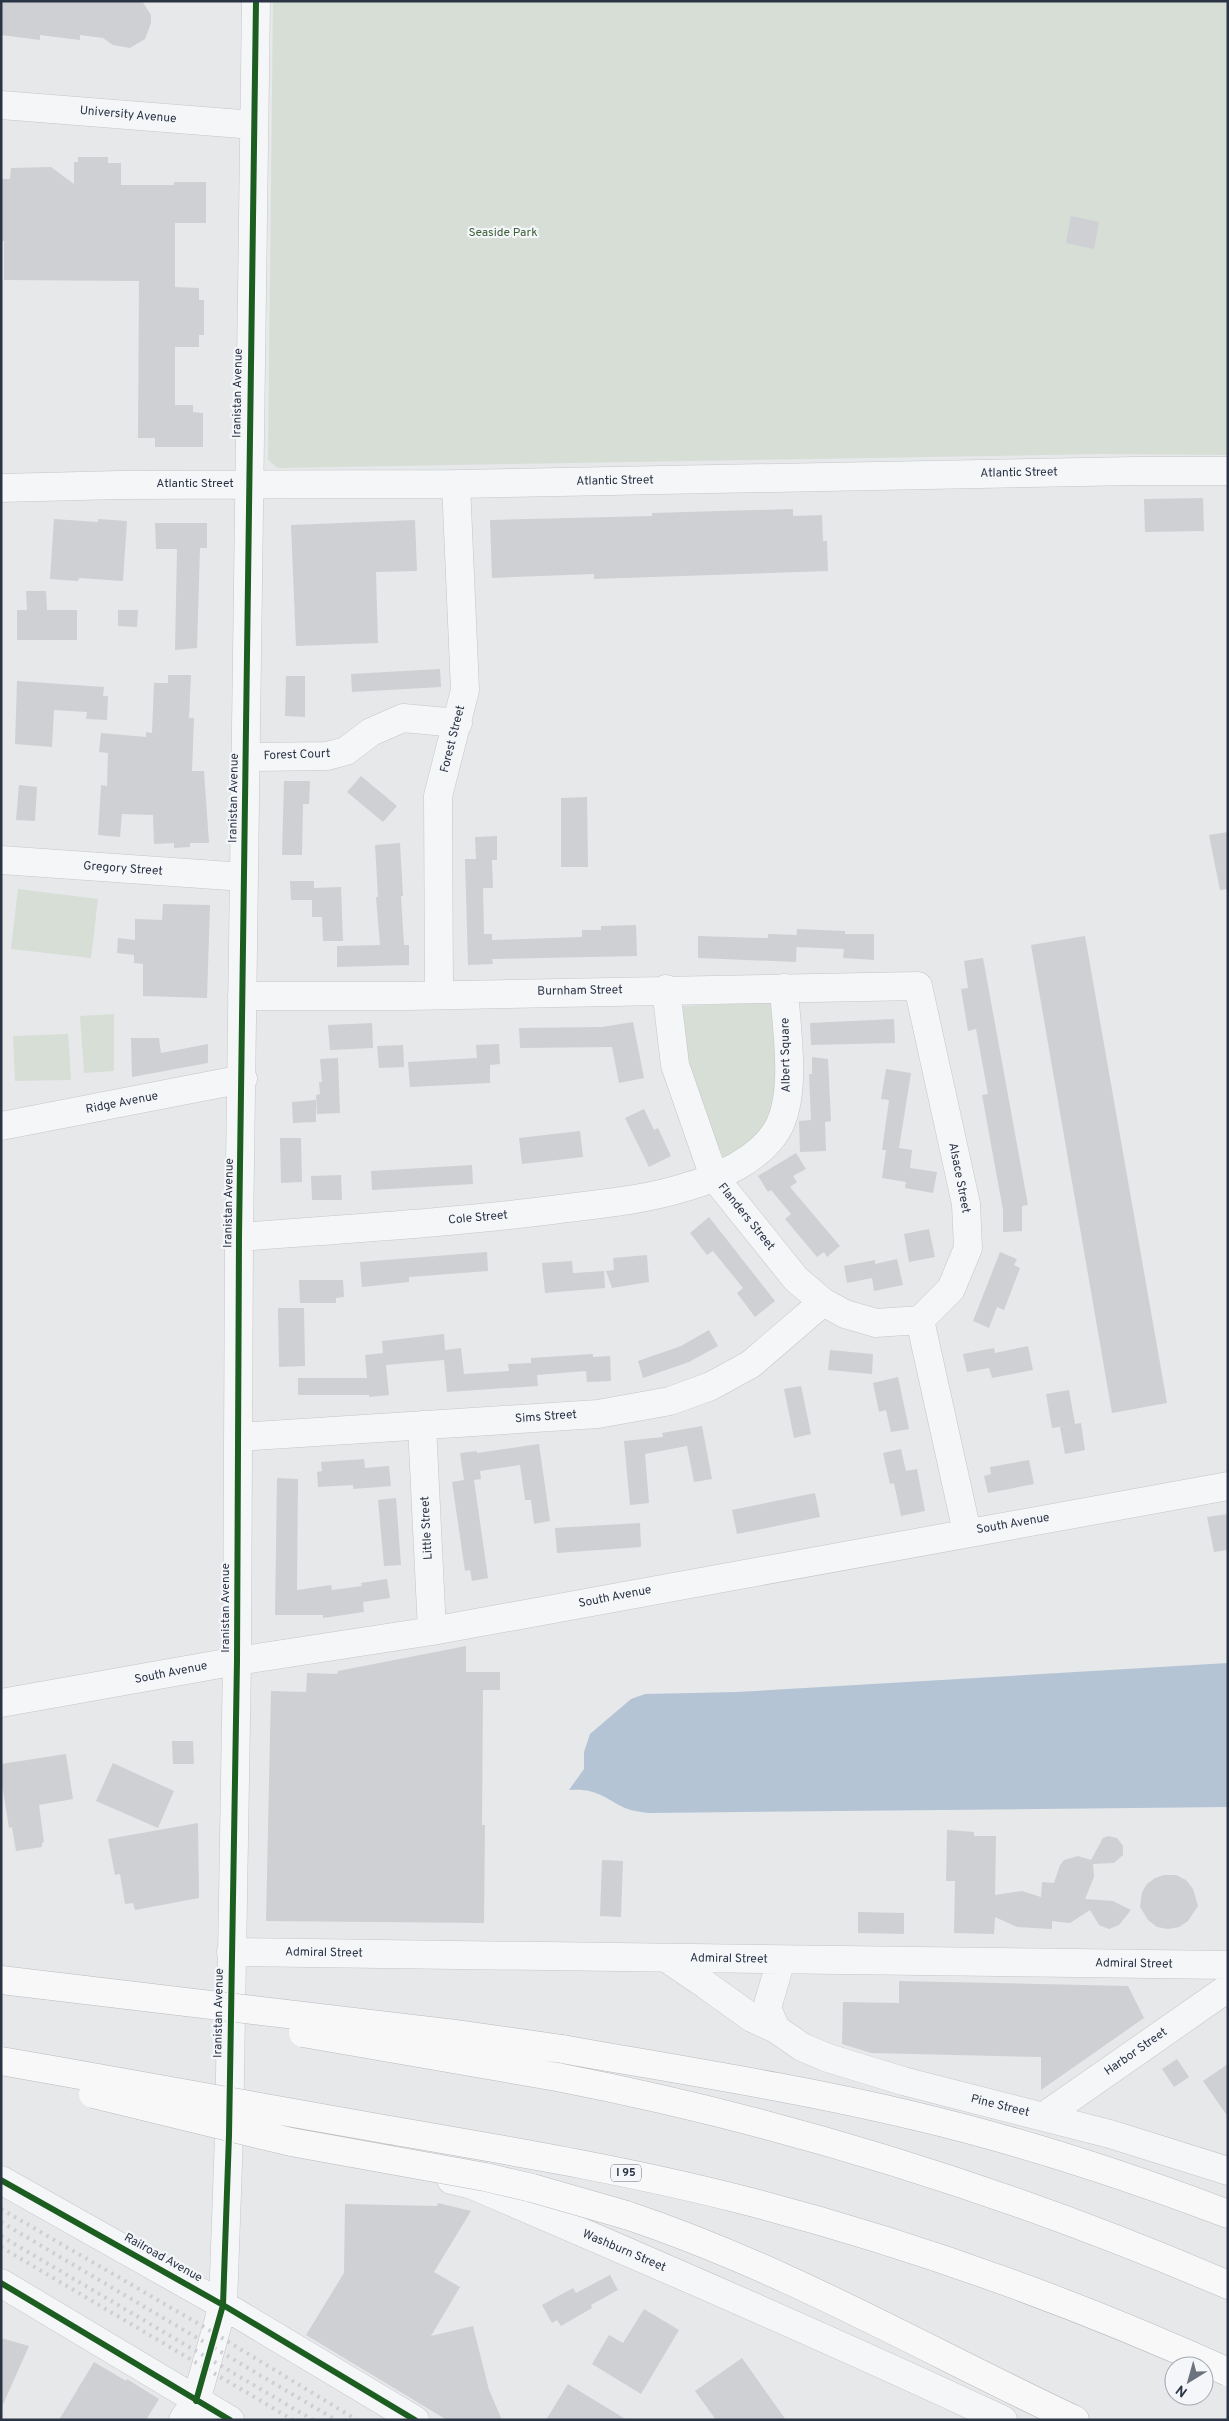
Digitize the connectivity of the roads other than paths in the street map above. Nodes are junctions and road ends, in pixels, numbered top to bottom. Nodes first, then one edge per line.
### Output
1 (256, 1) edge
2 (1, 105) edge
3 (254, 125) junction
4 (1228, 471) edge
5 (248, 484) junction
6 (456, 484) junction
7 (1, 488) edge
8 (458, 724) junction
9 (246, 756) junction
10 (1, 860) edge
11 (244, 878) junction
12 (918, 986) joint
13 (784, 988) junction
14 (666, 989) junction
15 (439, 994) junction
16 (242, 996) junction
17 (243, 1080) junction
18 (1, 1126) edge
19 (714, 1177) junction
20 (239, 1237) junction
21 (823, 1302) junction
22 (920, 1320) junction
23 (422, 1425) junction
24 (238, 1437) junction
25 (1228, 1486) edge
26 (967, 1532) junction
27 (432, 1631) junction
28 (237, 1661) junction
29 (1, 1704) edge
30 (231, 1952) junction
31 (666, 1958) junction
32 (781, 1960) junction
33 (1228, 1966) edge
34 (1, 1981) edge
35 (1228, 1988) edge
36 (776, 2029) junction
37 (1, 2061) edge
38 (1, 2072) edge
39 (1043, 2117) junction
40 (229, 2135) junction
41 (1228, 2171) edge
42 (1, 2180) edge
43 (1228, 2214) edge
44 (1, 2283) edge
45 (1228, 2285) edge
46 (223, 2305) junction
47 (1228, 2372) edge
48 (190, 2410) edge
49 (230, 2420) edge
50 (415, 2420) edge
51 (1003, 2420) edge
52 (1075, 2420) edge

1 - 3 street, Iranistan Avenue
2 - 3 street, University Avenue
3 - 5 street, Iranistan Avenue
4 - 6 street, Atlantic Street
5 - 6 street, Atlantic Street
5 - 7 street, Atlantic Street
5 - 9 street, Iranistan Avenue
6 - 8 street, Forest Street
8 - 9 street, Forest Court
8 - 15 street, Forest Street
9 - 11 street, Iranistan Avenue
10 - 11 street, Gregory Street
11 - 16 street, Iranistan Avenue
12 - 13 street, Burnham Street
12 - 22 street, Alsace Street
13 - 14 street, Burnham Street
13 - 19 street, Albert Square
14 - 15 street, Burnham Street
14 - 19 street, Flanders Street
15 - 16 street, Burnham Street
16 - 17 street, Iranistan Avenue
17 - 18 street, Ridge Avenue
17 - 20 street, Iranistan Avenue
19 - 20 street, Cole Street
19 - 21 street, Flanders Street
20 - 24 street, Iranistan Avenue
21 - 22 street, Flanders Street
21 - 23 street, Sims Street
22 - 26 street
23 - 24 street, Sims Street
23 - 27 street, Little Street
24 - 28 street, Iranistan Avenue
25 - 26 street, South Avenue
26 - 27 street, South Avenue
27 - 28 street, South Avenue
28 - 29 street, South Avenue
28 - 30 street, Iranistan Avenue
30 - 31 street, Admiral Street
30 - 40 street, Iranistan Avenue
31 - 32 street, Admiral Street
31 - 36 street, Pine Street
32 - 33 street, Admiral Street
32 - 36 street
34 - 43 highway, bridge
34 - 45 highway, bridge
35 - 39 street, Harbor Street
36 - 39 street, Pine Street
37 - 47 highway, I 95, bridge
38 - 52 highway, bridge
39 - 41 street, Pine Street
40 - 46 street, Iranistan Avenue
40 - 51 street, Washburn Street
42 - 46 street, Railroad Avenue
44 - 48 street
46 - 48 street, Iranistan Avenue
46 - 50 street, Railroad Avenue
48 - 49 street

